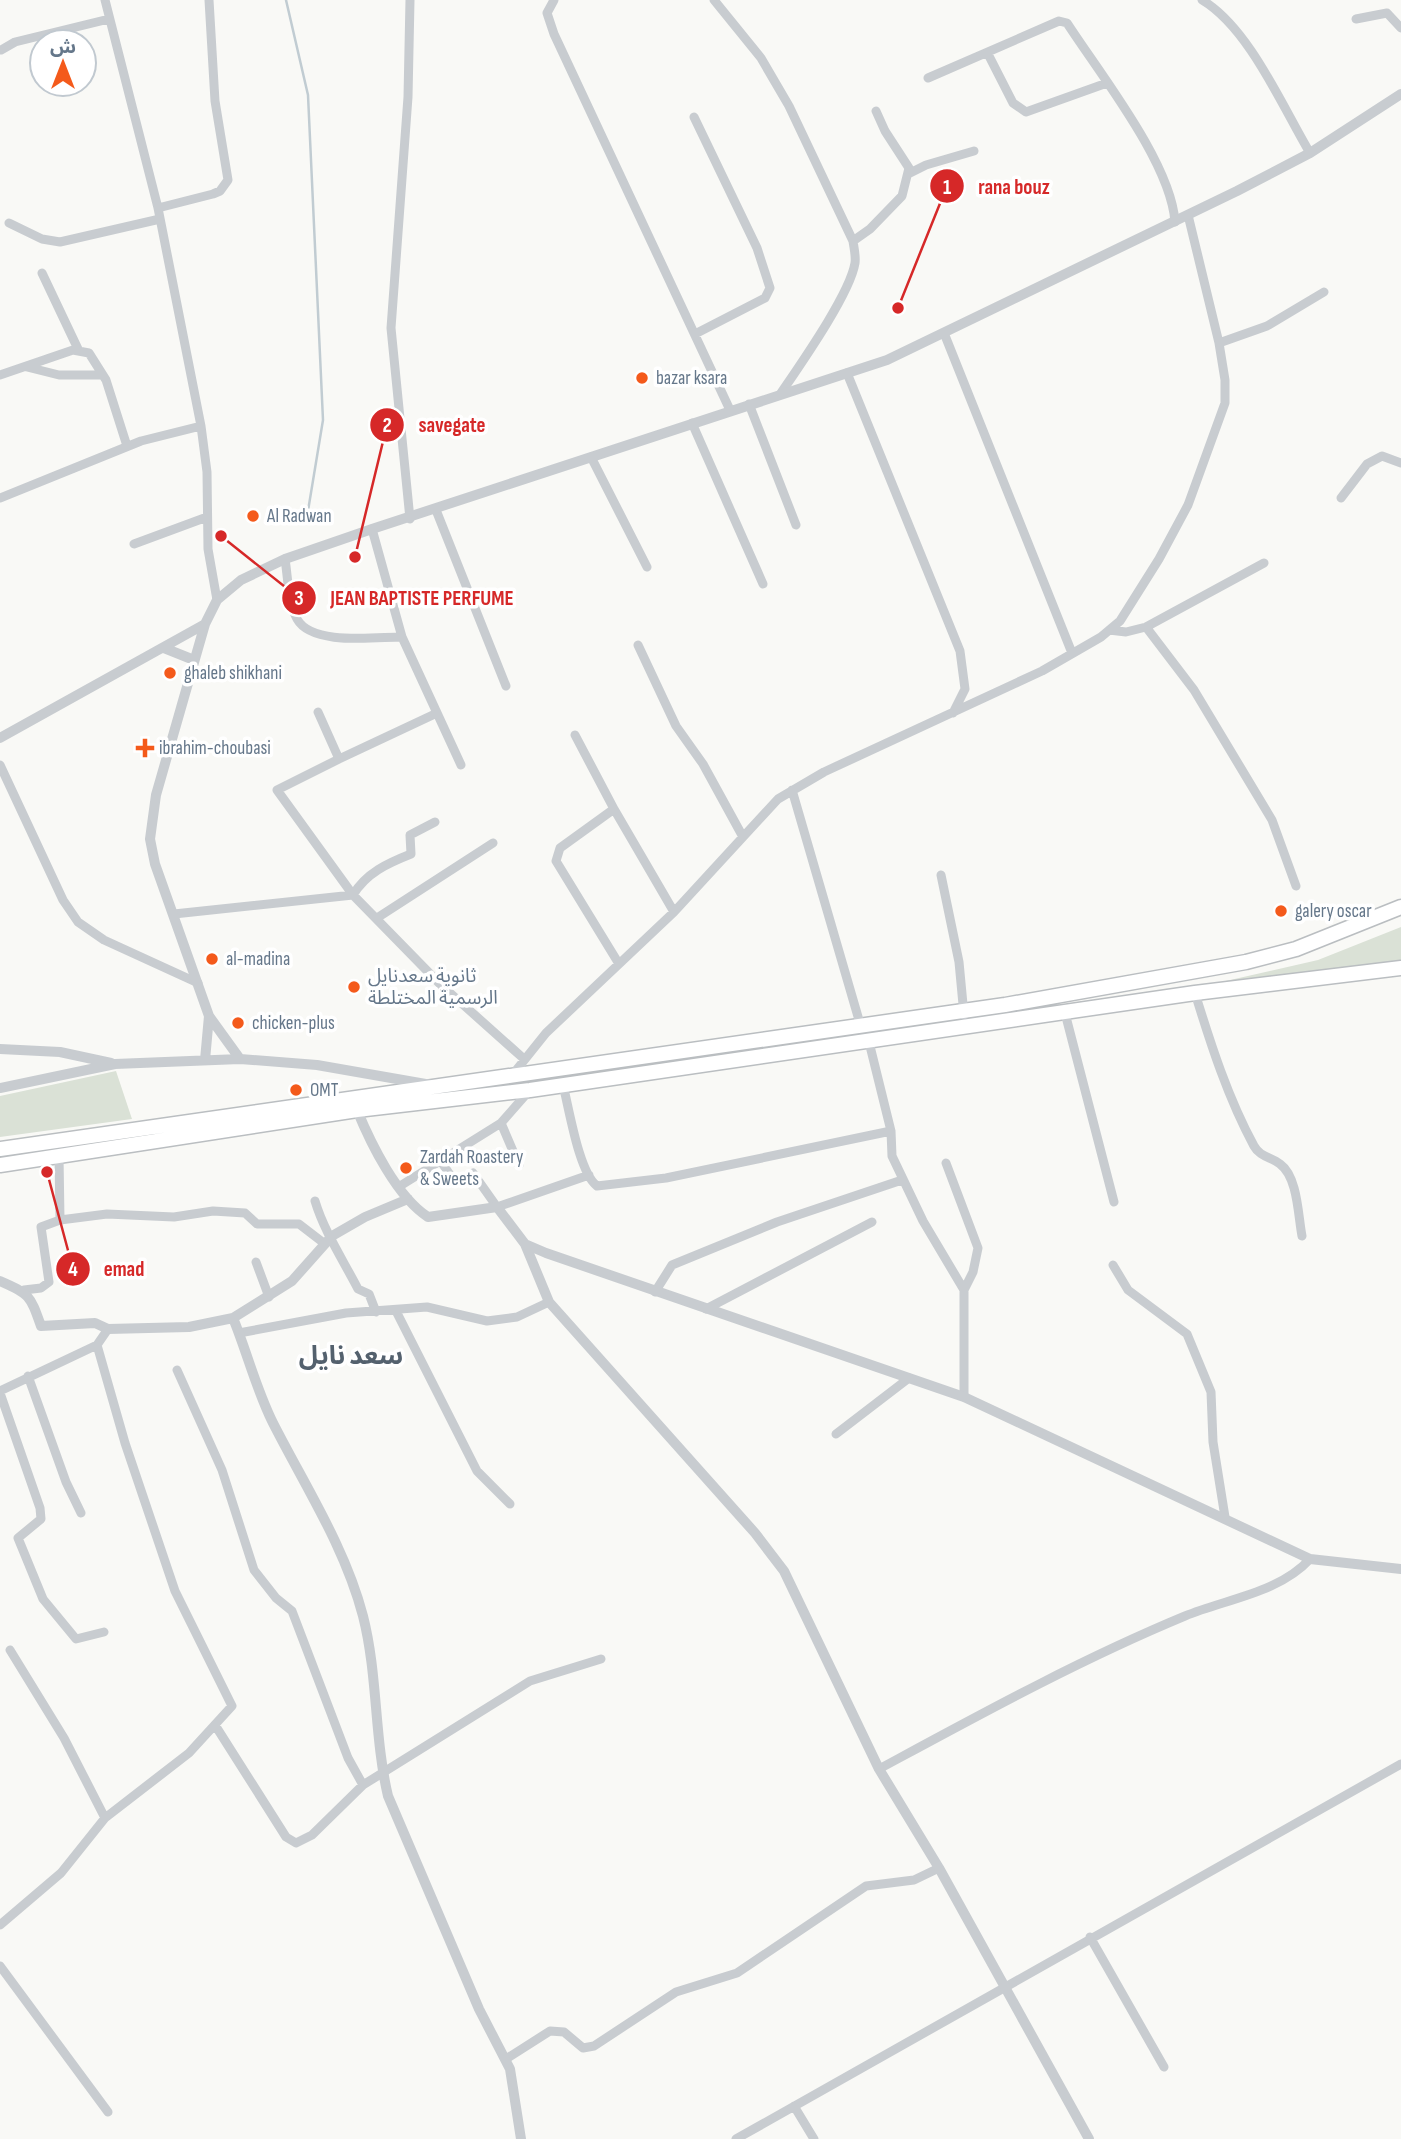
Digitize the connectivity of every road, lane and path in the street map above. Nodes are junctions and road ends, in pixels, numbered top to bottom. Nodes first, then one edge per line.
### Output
1 (105, 0) edge
2 (209, 0) edge
3 (410, 0) edge
4 (554, 0) edge
5 (714, 0) edge
6 (1202, 0) edge
7 (1217, 4) edge
8 (109, 19) junction
9 (1356, 19) dead end
10 (1401, 28) edge
11 (1, 50) edge
12 (988, 54) junction
13 (928, 78) dead end
14 (1107, 83) junction
15 (1401, 94) edge
16 (876, 111) dead end
17 (694, 117) dead end
18 (974, 151) dead end
19 (1310, 153) junction
20 (908, 174) junction
21 (158, 208) junction
22 (1188, 215) junction
23 (160, 219) junction
24 (1175, 222) junction
25 (9, 223) dead end
26 (853, 241) junction
27 (42, 273) dead end
28 (1324, 292) dead end
29 (944, 333) junction
30 (695, 334) junction
31 (1219, 343) junction
32 (78, 349) junction
33 (26, 367) junction
34 (847, 373) junction
35 (0, 375) edge
36 (103, 375) junction
37 (781, 393) junction
38 (748, 404) junction
39 (730, 410) junction
40 (692, 423) junction
41 (201, 426) junction
42 (127, 446) junction
43 (591, 457) junction
44 (1401, 463) edge
45 (0, 498) edge
46 (1341, 498) dead end
47 (436, 510) junction
48 (206, 517) junction
49 (410, 519) junction
50 (796, 525) dead end
51 (372, 529) junction
52 (134, 544) dead end
53 (285, 559) junction
54 (1264, 563) dead end
55 (647, 568) dead end
56 (763, 583) dead end
57 (217, 600) junction
58 (205, 624) junction
59 (1146, 627) junction
60 (1109, 630) junction
61 (402, 637) junction
62 (638, 645) dead end
63 (164, 648) junction
64 (1072, 653) junction
65 (194, 660) junction
66 (506, 686) dead end
67 (318, 712) dead end
68 (438, 713) junction
69 (952, 714) junction
70 (575, 735) dead end
71 (0, 738) edge
72 (339, 759) junction
73 (0, 765) edge
74 (461, 765) dead end
75 (792, 790) junction
76 (614, 809) junction
77 (435, 822) dead end
78 (743, 836) junction
79 (493, 843) dead end
80 (941, 875) dead end
81 (1296, 886) dead end
82 (353, 895) junction
83 (1401, 907) edge
84 (674, 912) junction
85 (174, 915) junction
86 (377, 918) junction
87 (619, 964) junction
88 (1401, 968) edge
89 (198, 983) junction
90 (1195, 993) junction
91 (963, 1012) junction
92 (1065, 1013) junction
93 (209, 1016) junction
94 (861, 1027) junction
95 (965, 1028) junction
96 (869, 1042) junction
97 (0, 1049) edge
98 (523, 1058) junction
99 (240, 1059) junction
100 (205, 1060) junction
101 (115, 1064) junction
102 (564, 1085) junction
103 (520, 1086) junction
104 (0, 1088) edge
105 (443, 1088) junction
106 (357, 1110) junction
107 (501, 1123) junction
108 (891, 1131) junction
109 (0, 1149) edge
110 (59, 1156) junction
111 (440, 1160) junction
112 (946, 1163) dead end
113 (0, 1165) edge
114 (519, 1165) dead end
115 (589, 1175) junction
116 (902, 1180) junction
117 (400, 1186) junction
118 (408, 1199) junction
119 (315, 1201) dead end
120 (1114, 1202) dead end
121 (497, 1207) junction
122 (60, 1220) junction
123 (872, 1222) dead end
124 (1302, 1236) dead end
125 (328, 1240) junction
126 (526, 1244) junction
127 (256, 1262) dead end
128 (1113, 1265) dead end
129 (0, 1281) edge
130 (24, 1290) junction
131 (964, 1290) junction
132 (655, 1292) junction
133 (269, 1297) junction
134 (550, 1302) junction
135 (706, 1309) junction
136 (396, 1311) junction
137 (376, 1312) junction
138 (233, 1318) junction
139 (108, 1329) junction
140 (239, 1333) junction
141 (97, 1345) junction
142 (177, 1370) dead end
143 (28, 1376) junction
144 (909, 1378) junction
145 (0, 1392) edge
146 (964, 1397) junction
147 (836, 1434) dead end
148 (510, 1504) dead end
149 (81, 1513) dead end
150 (1225, 1517) junction
151 (1310, 1559) junction
152 (1401, 1569) edge
153 (104, 1632) dead end
154 (10, 1650) dead end
155 (601, 1659) dead end
156 (215, 1725) junction
157 (1401, 1764) edge
158 (879, 1769) junction
159 (383, 1773) junction
160 (362, 1785) junction
161 (105, 1818) junction
162 (939, 1868) junction
163 (0, 1925) edge
164 (1090, 1937) junction
165 (0, 1966) edge
166 (1005, 1985) junction
167 (506, 2059) junction
168 (1164, 2067) dead end
169 (794, 2106) junction
170 (108, 2112) dead end
171 (521, 2139) edge
172 (736, 2139) edge
173 (814, 2139) edge
174 (1089, 2139) edge

1 - 8 street
2 - 21 street
3 - 49 street
4 - 30 street
5 - 26 street
6 - 7 street
7 - 19 street
8 - 11 street
8 - 21 street
9 - 10 street
12 - 13 street
12 - 14 street
12 - 14 street
14 - 24 street
15 - 19 street
16 - 20 street
17 - 30 street
18 - 20 street
19 - 22 street
20 - 26 street
21 - 23 street
22 - 24 street
22 - 31 street
23 - 25 street
23 - 41 street
24 - 29 street
26 - 37 street
27 - 32 street
28 - 31 street
29 - 34 street
29 - 64 street
30 - 39 street
31 - 60 street
32 - 33 street
32 - 36 street
33 - 35 street
33 - 36 street
34 - 37 street
34 - 69 street
36 - 42 street
37 - 38 street
38 - 39 street
38 - 50 street
39 - 40 street
40 - 43 street
40 - 56 street
41 - 42 street
41 - 48 street
42 - 45 street
43 - 47 street
43 - 55 street
44 - 46 street
47 - 49 street
47 - 66 street
48 - 52 street
48 - 57 street
49 - 51 street
51 - 53 street
51 - 61 street
53 - 57 street
53 - 61 street
54 - 59 street
57 - 58 street
58 - 63 street
58 - 65 street
59 - 60 street
59 - 81 street
60 - 64 street
61 - 68 street
62 - 78 street
63 - 65 street
63 - 71 street
64 - 69 street
65 - 85 street
67 - 72 street
68 - 72 street
68 - 74 street
69 - 75 street
70 - 76 street
72 - 82 street
73 - 89 street
75 - 78 street
75 - 94 street
76 - 84 street
76 - 87 street
77 - 82 street
78 - 84 street
79 - 86 street
80 - 91 street
82 - 85 street
82 - 86 street
83 - 91 highway
84 - 87 street
85 - 89 street
86 - 98 street
87 - 98 street
88 - 90 highway
89 - 93 street
90 - 92 highway
90 - 124 street
91 - 94 highway
91 - 95 street
92 - 95 highway
92 - 120 street
93 - 99 street
93 - 100 street
94 - 103 highway
95 - 96 highway
96 - 102 highway
96 - 108 street
97 - 101 street
98 - 103 street
99 - 100 street
99 - 105 street
100 - 101 street
101 - 104 street
102 - 103 highway
102 - 115 street
103 - 105 highway
103 - 106 highway
103 - 107 street
105 - 109 highway
106 - 110 highway
106 - 117 street
107 - 111 street
107 - 114 street
108 - 115 street
108 - 116 street
110 - 113 highway
110 - 122 street
111 - 117 street
111 - 121 street
112 - 131 street
115 - 121 street
116 - 131 street
116 - 132 street
117 - 118 street
118 - 121 street
118 - 125 street
119 - 125 street
121 - 126 street
122 - 125 street
122 - 130 street
123 - 135 street
125 - 133 street
125 - 137 street
126 - 132 street
126 - 134 street
127 - 133 street
128 - 150 street
129 - 130 street
130 - 139 street
131 - 146 street
132 - 135 street
133 - 138 street
134 - 136 street
134 - 158 street
135 - 144 street
136 - 137 street
136 - 148 street
137 - 140 street
138 - 139 street
138 - 140 street
139 - 141 street
140 - 159 street
141 - 143 street
141 - 156 street
142 - 160 street
143 - 145 street
143 - 149 street
144 - 146 street
144 - 147 street
145 - 153 street
146 - 150 street
150 - 151 street
151 - 152 street
151 - 158 street
154 - 161 street
155 - 159 street
156 - 160 street
156 - 161 street
157 - 164 street
158 - 162 street
159 - 160 street
159 - 167 street
161 - 163 street
162 - 166 street
162 - 167 street
164 - 166 street
164 - 168 street
165 - 170 street
166 - 169 street
166 - 174 street
167 - 171 street
169 - 172 street
169 - 173 street

